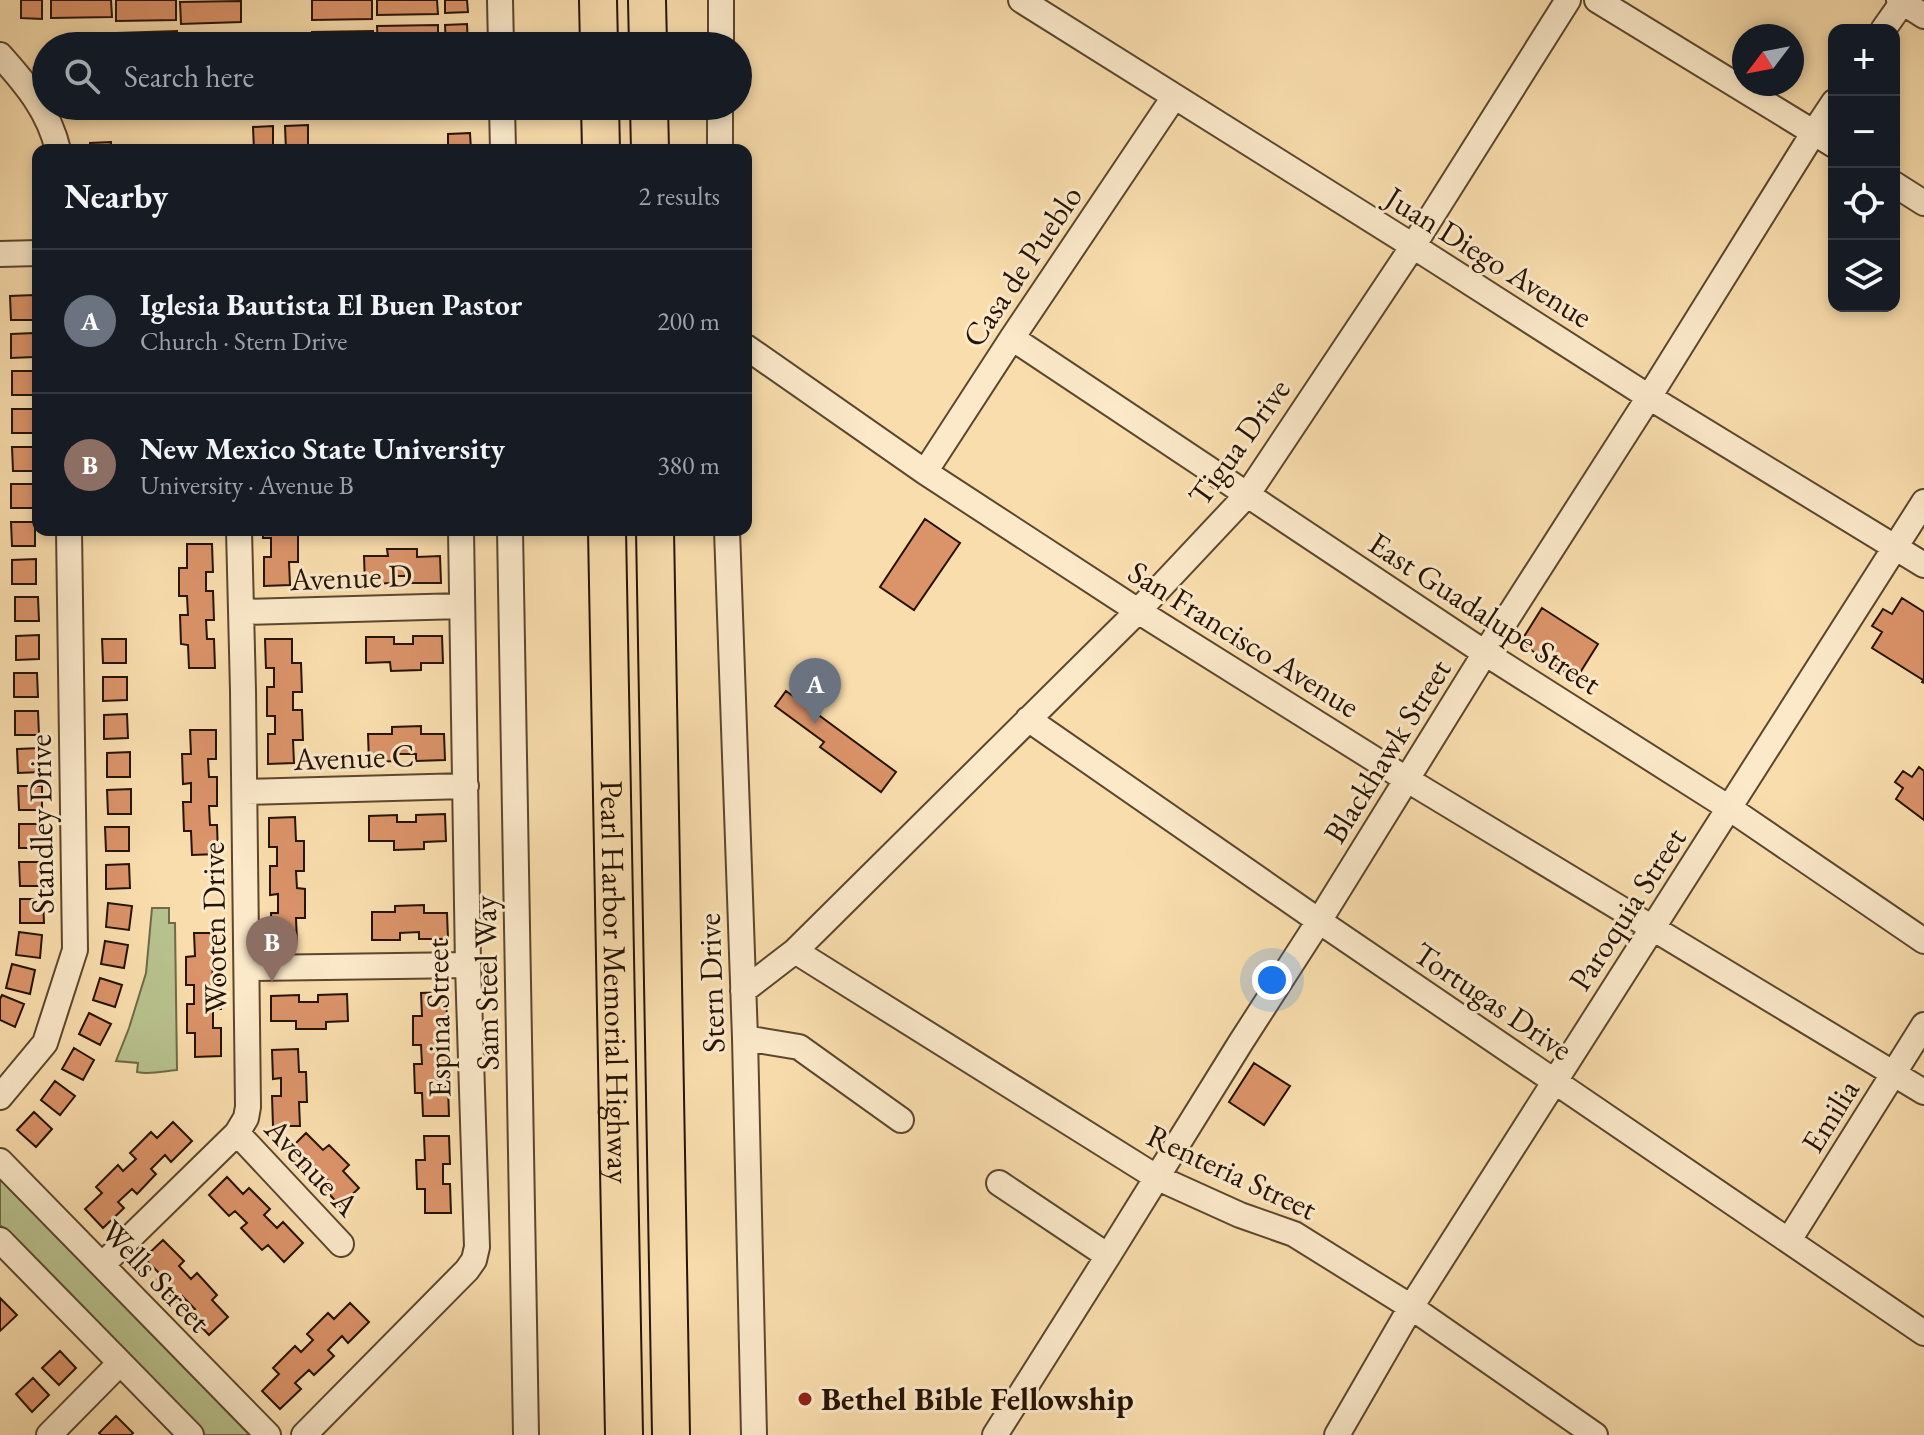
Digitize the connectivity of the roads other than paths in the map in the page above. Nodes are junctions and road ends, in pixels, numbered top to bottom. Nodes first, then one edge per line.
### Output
1 (500, 0) edge
2 (598, 0) edge
3 (647, 0) edge
4 (721, 0) edge
5 (1021, 0) edge
6 (1568, 0) edge
7 (1597, 0) edge
8 (1902, 1) edge
9 (1924, 16) edge
10 (1887, 24) edge
11 (501, 32) edge
12 (599, 32) edge
13 (648, 32) edge
14 (721, 32) edge
15 (0, 55) edge
16 (32, 92) edge
17 (1174, 97) junction
18 (47, 120) edge
19 (502, 120) edge
20 (600, 120) edge
21 (649, 120) edge
22 (720, 120) edge
23 (1824, 138) edge
24 (56, 144) edge
25 (503, 144) edge
26 (601, 144) edge
27 (650, 144) edge
28 (720, 144) edge
29 (1900, 188) edge
30 (1924, 203) edge
31 (1413, 246) junction
32 (32, 253) edge
33 (0, 254) edge
34 (1012, 338) junction
35 (752, 351) edge
36 (1649, 397) junction
37 (925, 472) junction
38 (1247, 495) junction
39 (1924, 502) edge
40 (69, 536) edge
41 (239, 536) edge
42 (461, 536) edge
43 (510, 536) edge
44 (607, 536) edge
45 (655, 536) edge
46 (727, 536) edge
47 (1895, 547) junction
48 (1924, 565) edge
49 (462, 606) junction
50 (1138, 611) junction
51 (241, 612) junction
52 (1485, 653) junction
53 (1028, 719) junction
54 (1406, 779) junction
55 (466, 786) junction
56 (245, 792) junction
57 (1729, 808) junction
58 (1319, 921) junction
59 (1653, 927) junction
60 (1924, 941) edge
61 (795, 951) junction
62 (468, 965) junction
63 (247, 968) junction
64 (743, 991) junction
65 (1924, 1025) edge
66 (745, 1038) junction
67 (1894, 1073) junction
68 (1555, 1081) junction
69 (1924, 1092) edge
70 (0, 1097) edge
71 (901, 1120) dead end
72 (237, 1133) junction
73 (0, 1161) edge
74 (1156, 1177) junction
75 (999, 1183) dead end
76 (1789, 1240) junction
77 (341, 1244) dead end
78 (2, 1245) edge
79 (1108, 1256) junction
80 (102, 1265) junction
81 (1411, 1307) junction
82 (1924, 1333) edge
83 (120, 1363) junction
84 (49, 1435) edge
85 (191, 1435) edge
86 (268, 1435) edge
87 (304, 1435) edge
88 (526, 1435) edge
89 (624, 1435) edge
90 (671, 1435) edge
91 (754, 1435) edge
92 (995, 1435) edge
93 (1337, 1435) edge
94 (1595, 1435) edge

1 - 11 street
2 - 12 highway
3 - 13 highway
4 - 14 street
5 - 17 street, Juan Diego Avenue
6 - 31 street, Tigua Drive
7 - 23 street
8 - 9 street
8 - 10 street
15 - 16 street
17 - 31 street, Juan Diego Avenue
17 - 34 street, Casa de Pueblo
18 - 24 street
19 - 25 street
20 - 26 highway
21 - 27 highway
22 - 28 street
23 - 36 street, Blackhawk Street
29 - 30 street
31 - 36 street, Juan Diego Avenue
31 - 38 street, Tigua Drive
32 - 33 street
34 - 37 street, Casa de Pueblo
34 - 38 street, East Guadalupe Street
35 - 37 street, San Francisco Avenue
36 - 47 street, Juan Diego Avenue
36 - 52 street, Blackhawk Street
37 - 50 street, San Francisco Avenue
38 - 50 street, Tigua Drive
38 - 52 street, East Guadalupe Street
39 - 47 street, Paroquia Street
40 - 70 street, Standley Drive
41 - 51 street, Wooten Drive
42 - 49 street, Espina Street
43 - 88 street, Sam Steel Way
44 - 89 highway, Pearl Harbor Memorial Highway
45 - 90 highway, Pearl Harbor Memorial Highway
46 - 64 street, Stern Drive
47 - 48 street, Juan Diego Avenue
47 - 57 street, Paroquia Street
49 - 51 street, Avenue D
49 - 55 street, Espina Street
50 - 53 street, Tigua Drive
50 - 54 street, San Francisco Avenue
51 - 56 street, Wooten Drive
52 - 54 street, Blackhawk Street
52 - 57 street, East Guadalupe Street
53 - 58 street, Tortugas Drive
53 - 61 street, Tigua Drive
54 - 58 street, Blackhawk Street
54 - 59 street, San Francisco Avenue
55 - 56 street, Avenue C
55 - 62 street, Espina Street
56 - 63 street, Wooten Drive
57 - 59 street, Paroquia Street
57 - 60 street, East Guadalupe Street
58 - 68 street, Tortugas Drive
58 - 74 street, Blackhawk Street
59 - 67 street, San Francisco Avenue
59 - 68 street, Paroquia Street
61 - 64 street, Tigua Drive
61 - 74 street, Renteria Street
62 - 63 street
62 - 87 street, Espina Street
63 - 72 street, Wooten Drive
64 - 66 street, Stern Drive
65 - 67 street, Emilia
66 - 71 street
66 - 91 street, Stern Drive
67 - 69 street, San Francisco Avenue
67 - 76 street, Emilia
68 - 76 street, Tortugas Drive
68 - 81 street, Paroquia Street
72 - 77 street, Avenue A
72 - 80 street, Wooten Drive
73 - 80 street, Wells Street
74 - 79 street, Blackhawk Street
74 - 81 street, Renteria Street
75 - 79 street
76 - 82 street, Tortugas Drive
78 - 83 street
79 - 92 street, Blackhawk Street
80 - 86 street, Wells Street
81 - 93 street, Paroquia Street
81 - 94 street, Renteria Street
83 - 84 street
83 - 85 street

